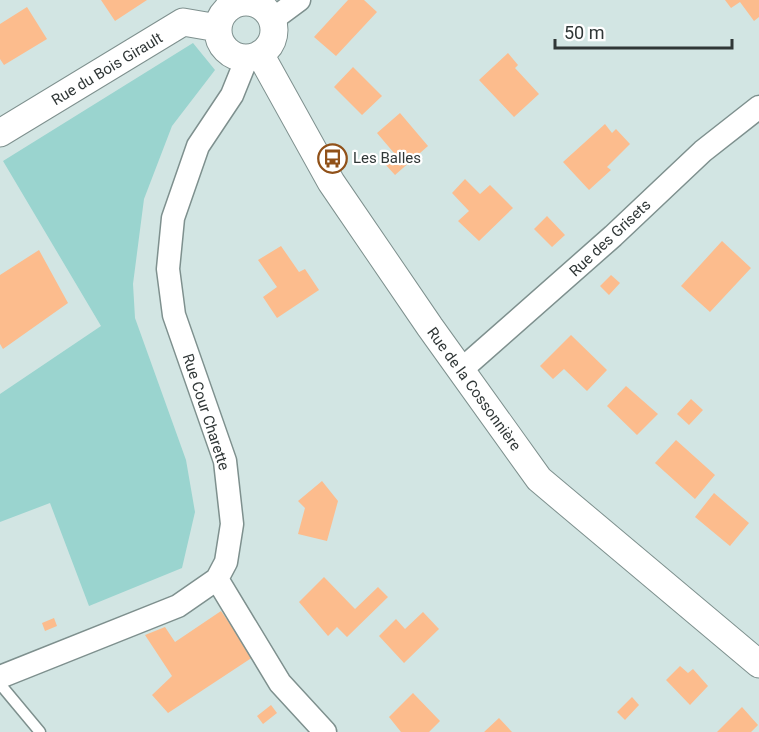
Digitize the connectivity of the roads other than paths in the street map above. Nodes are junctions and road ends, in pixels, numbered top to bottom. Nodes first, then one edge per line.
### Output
1 (299, 0) edge
2 (237, 1) edge
3 (272, 20) junction
4 (218, 28) junction
5 (253, 56) junction
6 (759, 107) edge
7 (0, 133) edge
8 (461, 370) junction
9 (217, 579) junction
10 (759, 664) edge
11 (0, 677) edge
12 (0, 684) edge
13 (40, 732) edge
14 (326, 732) edge

1 - 3 street
2 - 3 street
2 - 4 street
3 - 5 street
4 - 5 street
4 - 7 street, Rue du Bois Girault
5 - 8 street, Rue de la Cossonnière
5 - 9 street, Rue Cour Charette
6 - 8 street, Rue des Grisets
8 - 10 street, Rue de la Cossonnière
9 - 11 street
9 - 14 street
12 - 13 lane

